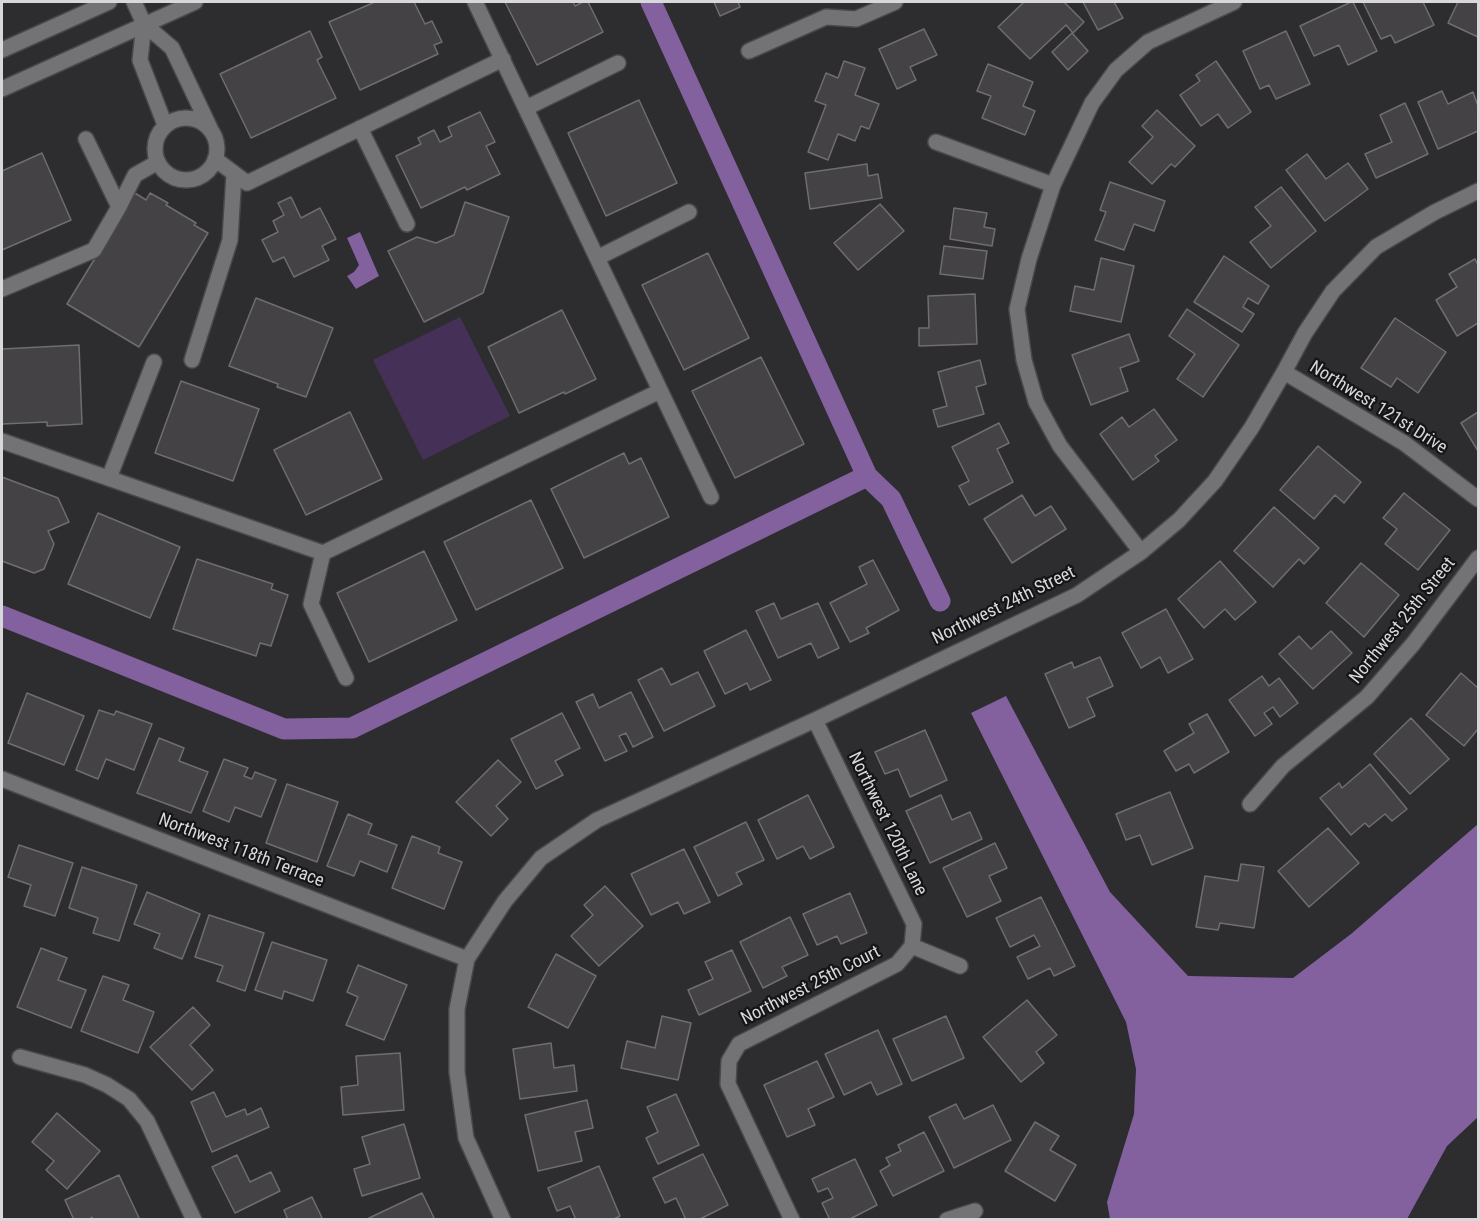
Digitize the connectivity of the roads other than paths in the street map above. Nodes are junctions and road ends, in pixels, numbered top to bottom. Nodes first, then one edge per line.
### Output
1 (109, 2) edge
2 (134, 2) edge
3 (195, 2) edge
4 (475, 2) edge
5 (895, 2) edge
6 (1234, 2) edge
7 (827, 10) edge
8 (144, 24) junction
9 (2, 50) edge
10 (749, 51) dead end
11 (503, 59) junction
12 (618, 63) dead end
13 (2, 89) edge
14 (526, 108) junction
15 (165, 125) junction
16 (360, 128) junction
17 (213, 133) junction
18 (86, 139) dead end
19 (936, 142) dead end
20 (215, 159) junction
21 (158, 162) junction
22 (234, 174) junction
23 (1053, 185) junction
24 (1479, 191) edge
25 (119, 207) junction
26 (689, 213) dead end
27 (407, 224) dead end
28 (597, 258) junction
29 (2, 289) edge
30 (192, 360) dead end
31 (154, 362) dead end
32 (1284, 372) junction
33 (660, 391) junction
34 (2, 441) edge
35 (109, 478) junction
36 (711, 497) dead end
37 (1479, 499) edge
38 (1141, 552) junction
39 (323, 553) junction
40 (1479, 558) edge
41 (346, 678) dead end
42 (815, 720) junction
43 (2, 779) edge
44 (1250, 804) dead end
45 (912, 946) junction
46 (467, 959) junction
47 (960, 966) dead end
48 (20, 1057) dead end
49 (975, 1210) dead end
50 (194, 1220) edge
51 (503, 1220) edge
52 (792, 1220) edge
53 (947, 1220) edge

1 - 9 street
2 - 8 street
3 - 8 street
4 - 11 street
5 - 7 street
6 - 23 street
7 - 10 street
8 - 13 street
8 - 15 street
8 - 17 street
11 - 14 street
11 - 16 street
12 - 14 street
14 - 28 street
15 - 17 street
15 - 21 street
16 - 22 street
16 - 27 street
17 - 20 street
18 - 25 street
19 - 23 street
20 - 21 street
20 - 22 street
21 - 25 street
22 - 30 street
23 - 38 street
24 - 32 street, Northwest 24th Street
25 - 29 street
26 - 28 street
28 - 33 street
31 - 35 street
32 - 37 street, Northwest 121st Drive
32 - 38 street, Northwest 24th Street
33 - 36 street
33 - 39 street
34 - 35 street
35 - 39 street
38 - 42 street, Northwest 24th Street
39 - 41 street
40 - 44 street, Northwest 25th Street
42 - 45 street, Northwest 120th Lane
42 - 46 street, Northwest 24th Street
43 - 46 street, Northwest 118th Terrace
45 - 47 street
45 - 52 street, Northwest 25th Court
46 - 51 street
48 - 50 street
49 - 53 street

